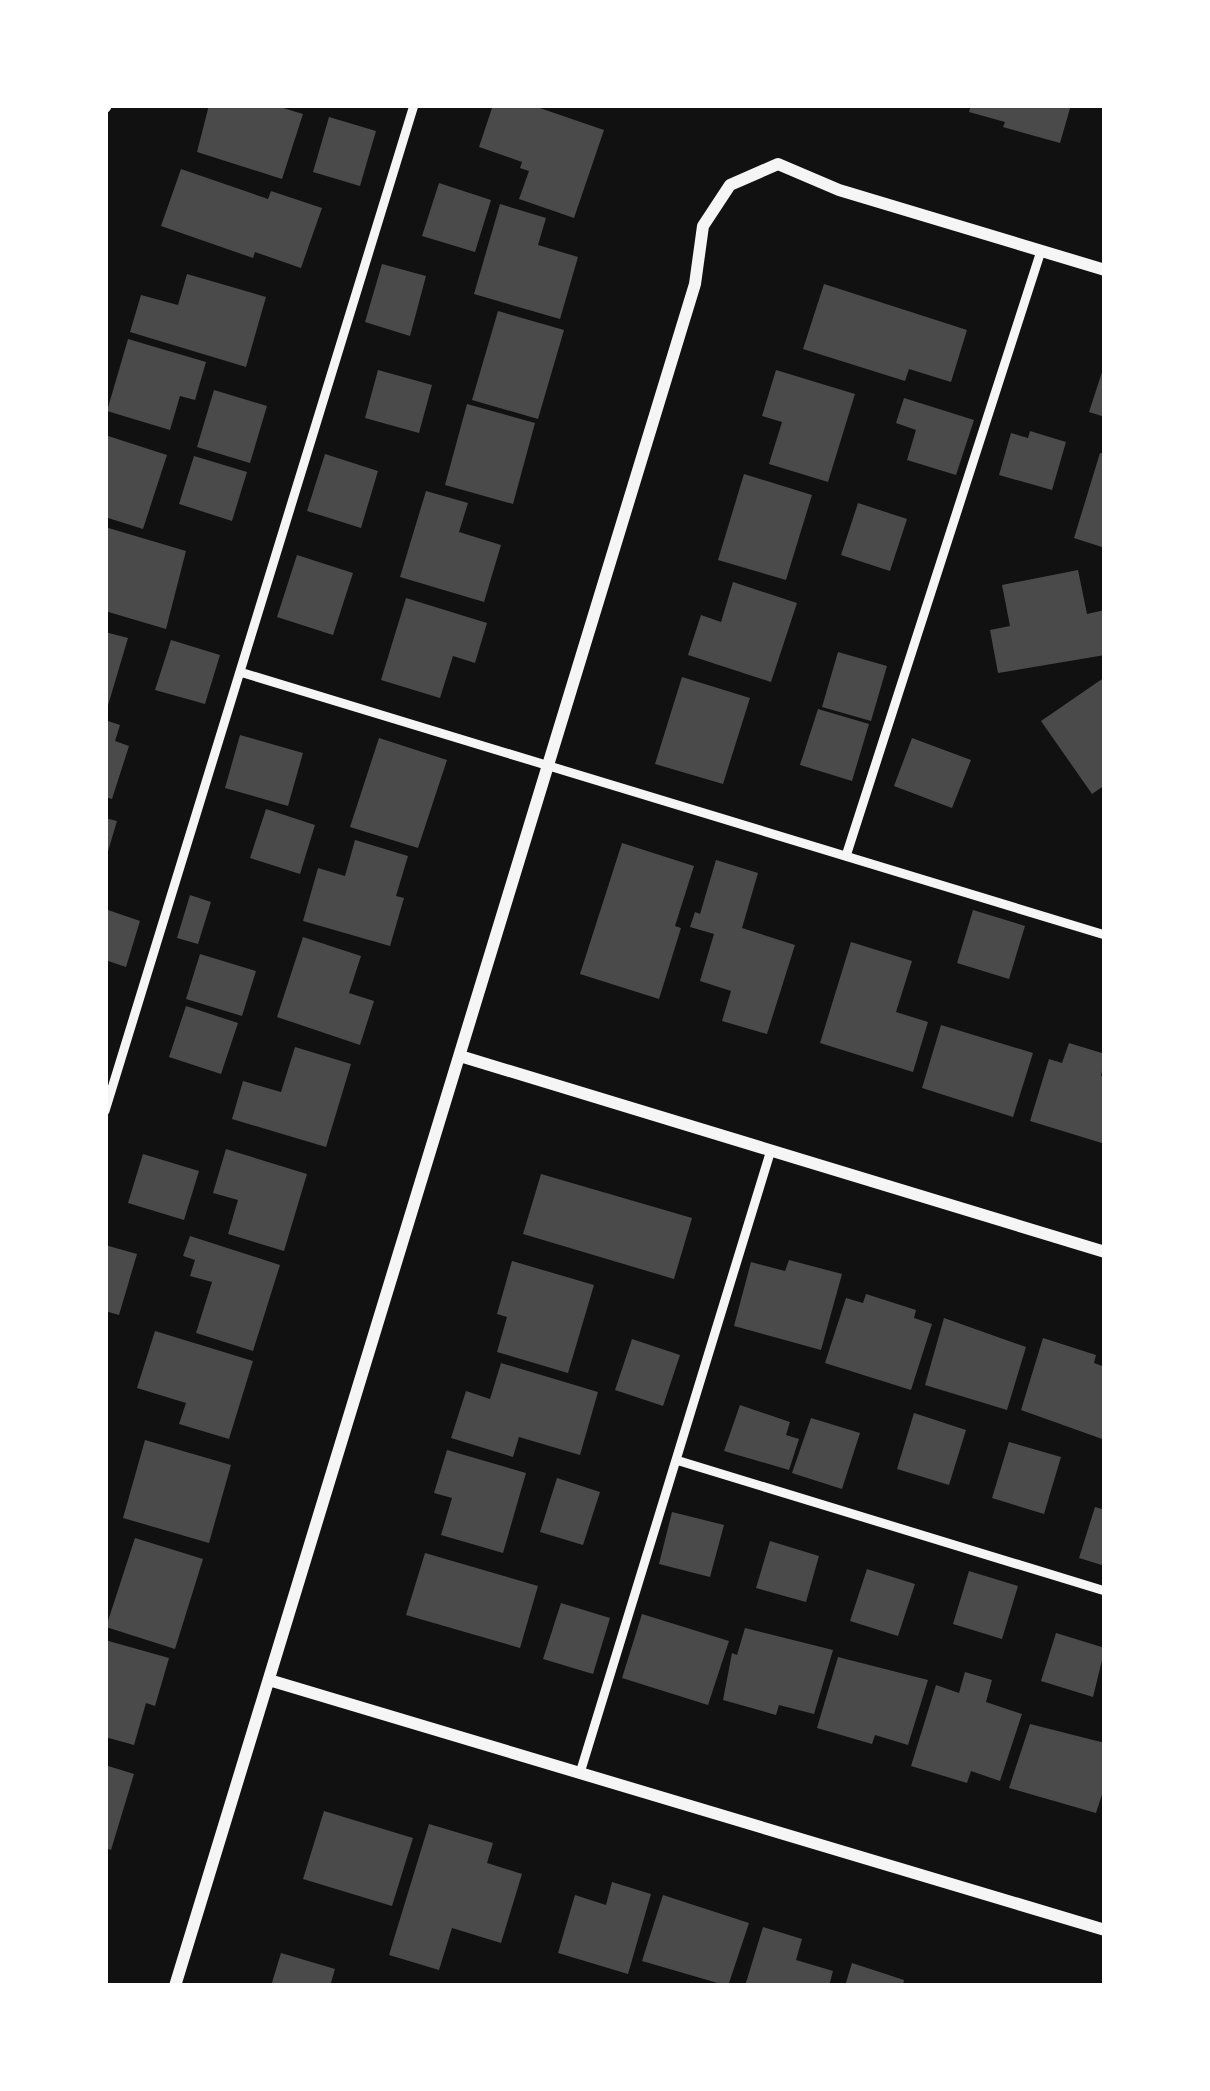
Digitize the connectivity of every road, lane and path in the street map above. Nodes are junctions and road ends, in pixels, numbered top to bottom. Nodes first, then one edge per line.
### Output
1 (414, 105) edge
2 (1040, 251) junction
3 (1105, 270) edge
4 (240, 672) junction
5 (550, 766) junction
6 (846, 856) junction
7 (1105, 935) edge
8 (460, 1056) junction
9 (105, 1111) edge
10 (771, 1150) junction
11 (1105, 1252) edge
12 (676, 1460) junction
13 (1105, 1591) edge
14 (269, 1679) junction
15 (580, 1773) junction
16 (1105, 1930) edge
17 (175, 1986) edge

1 - 4 lane
2 - 3 street
2 - 5 street
2 - 6 lane
4 - 5 lane
4 - 9 lane
5 - 6 lane
5 - 8 street
6 - 7 lane
8 - 10 street
8 - 14 street
10 - 11 street
10 - 12 lane
12 - 13 lane
12 - 15 lane
14 - 15 street
14 - 17 street
15 - 16 street

